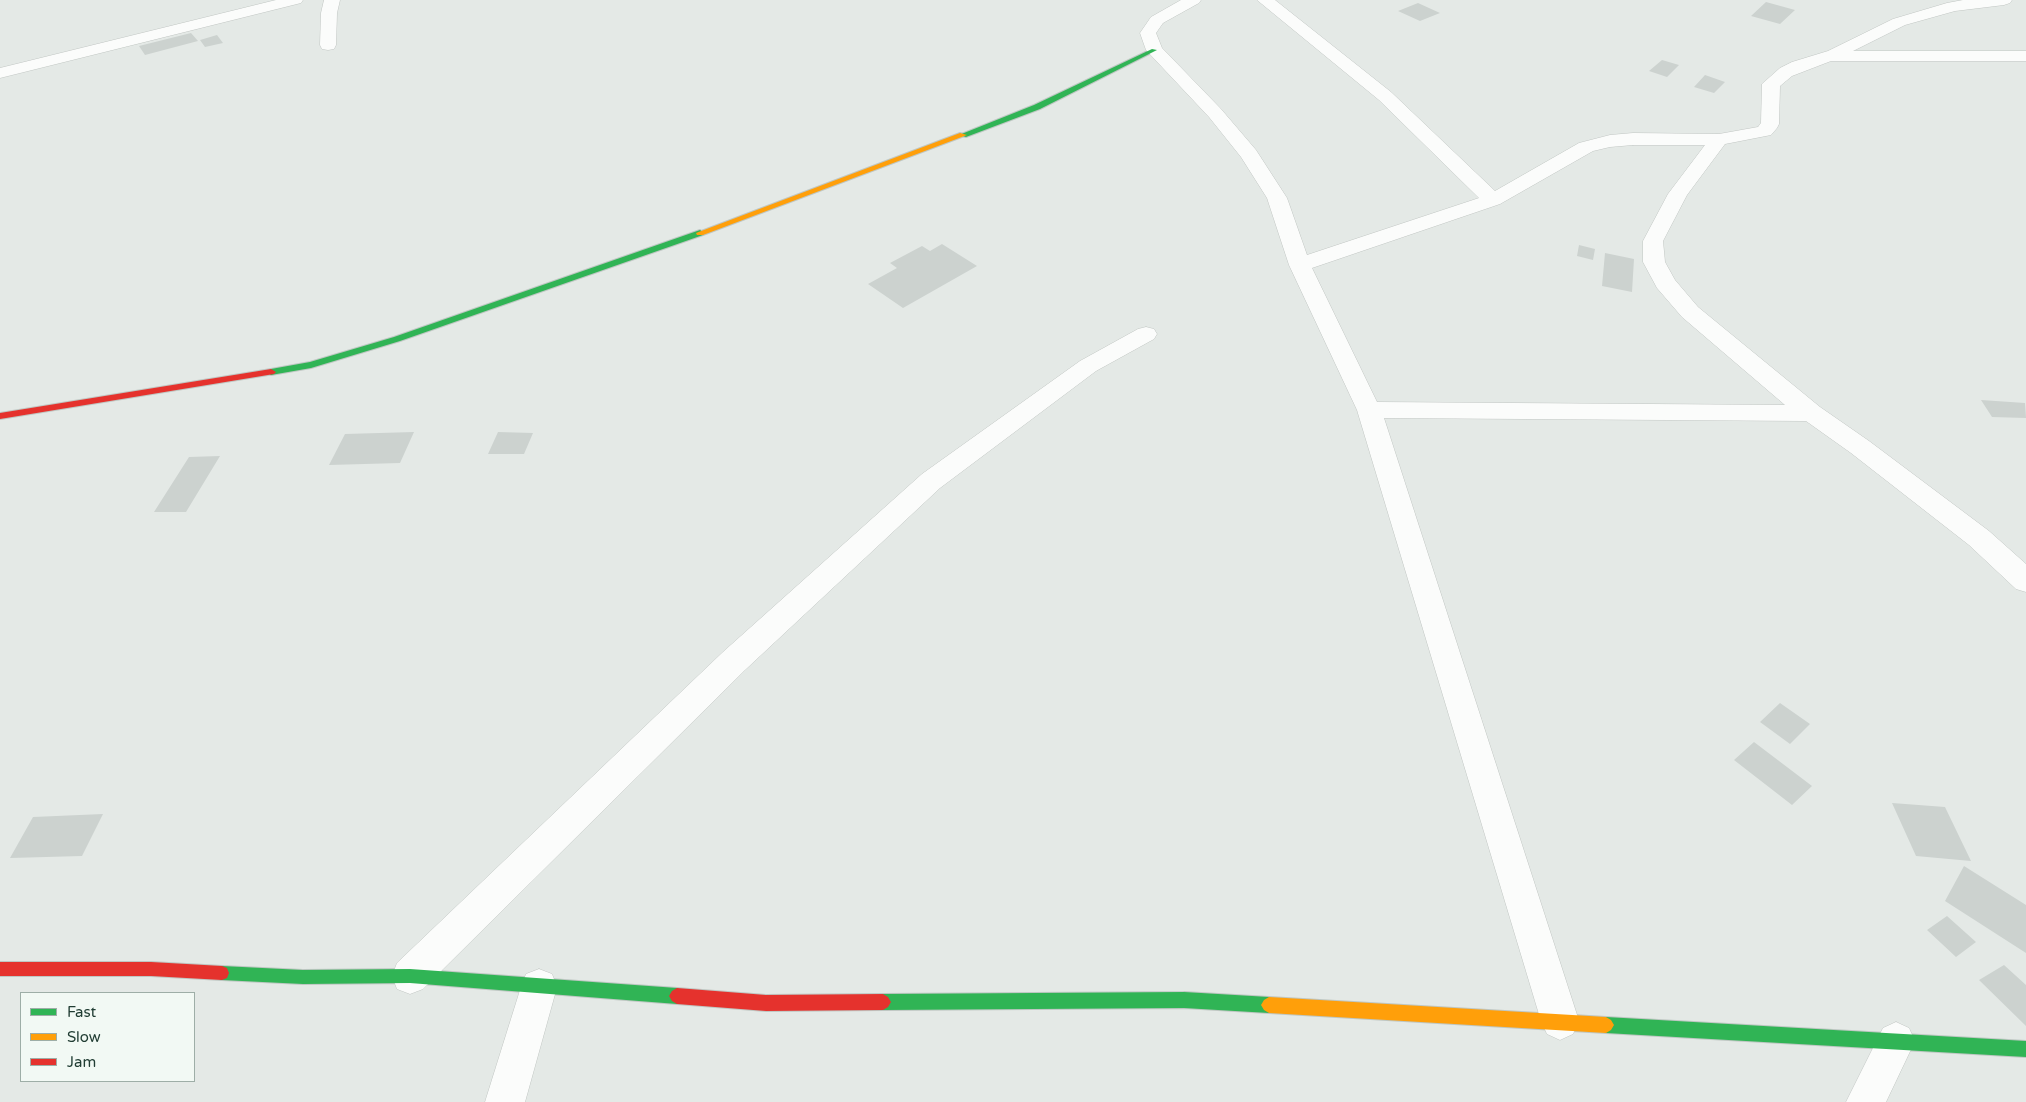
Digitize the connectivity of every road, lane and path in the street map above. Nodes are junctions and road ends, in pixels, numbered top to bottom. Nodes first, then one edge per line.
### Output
1 (295, 0) edge
2 (332, 0) edge
3 (1193, 0) edge
4 (1265, 0) edge
5 (2009, 1) edge
6 (1946, 3) edge
7 (328, 45) dead end
8 (1154, 50) junction
9 (1830, 56) junction
10 (2026, 56) edge
11 (0, 73) edge
12 (1718, 140) junction
13 (1492, 200) junction
14 (1300, 265) junction
15 (1146, 334) dead end
16 (1369, 410) junction
17 (1810, 412) junction
18 (0, 416) edge
19 (2026, 581) edge
20 (0, 969) edge
21 (410, 976) junction
22 (539, 987) junction
23 (1560, 1021) junction
24 (1896, 1041) junction
25 (2026, 1049) edge
26 (505, 1102) edge
27 (1866, 1102) edge

1 - 11 street
2 - 7 street
3 - 8 street
4 - 13 street
5 - 6 street
6 - 9 street
8 - 14 street
8 - 18 street
9 - 10 street
9 - 12 street
12 - 13 street
12 - 17 street
13 - 14 street
14 - 16 street
15 - 21 street
16 - 17 street
16 - 23 street
17 - 19 street
20 - 21 street
21 - 22 street
22 - 23 street
22 - 26 street
23 - 24 street
24 - 25 street
24 - 27 street

